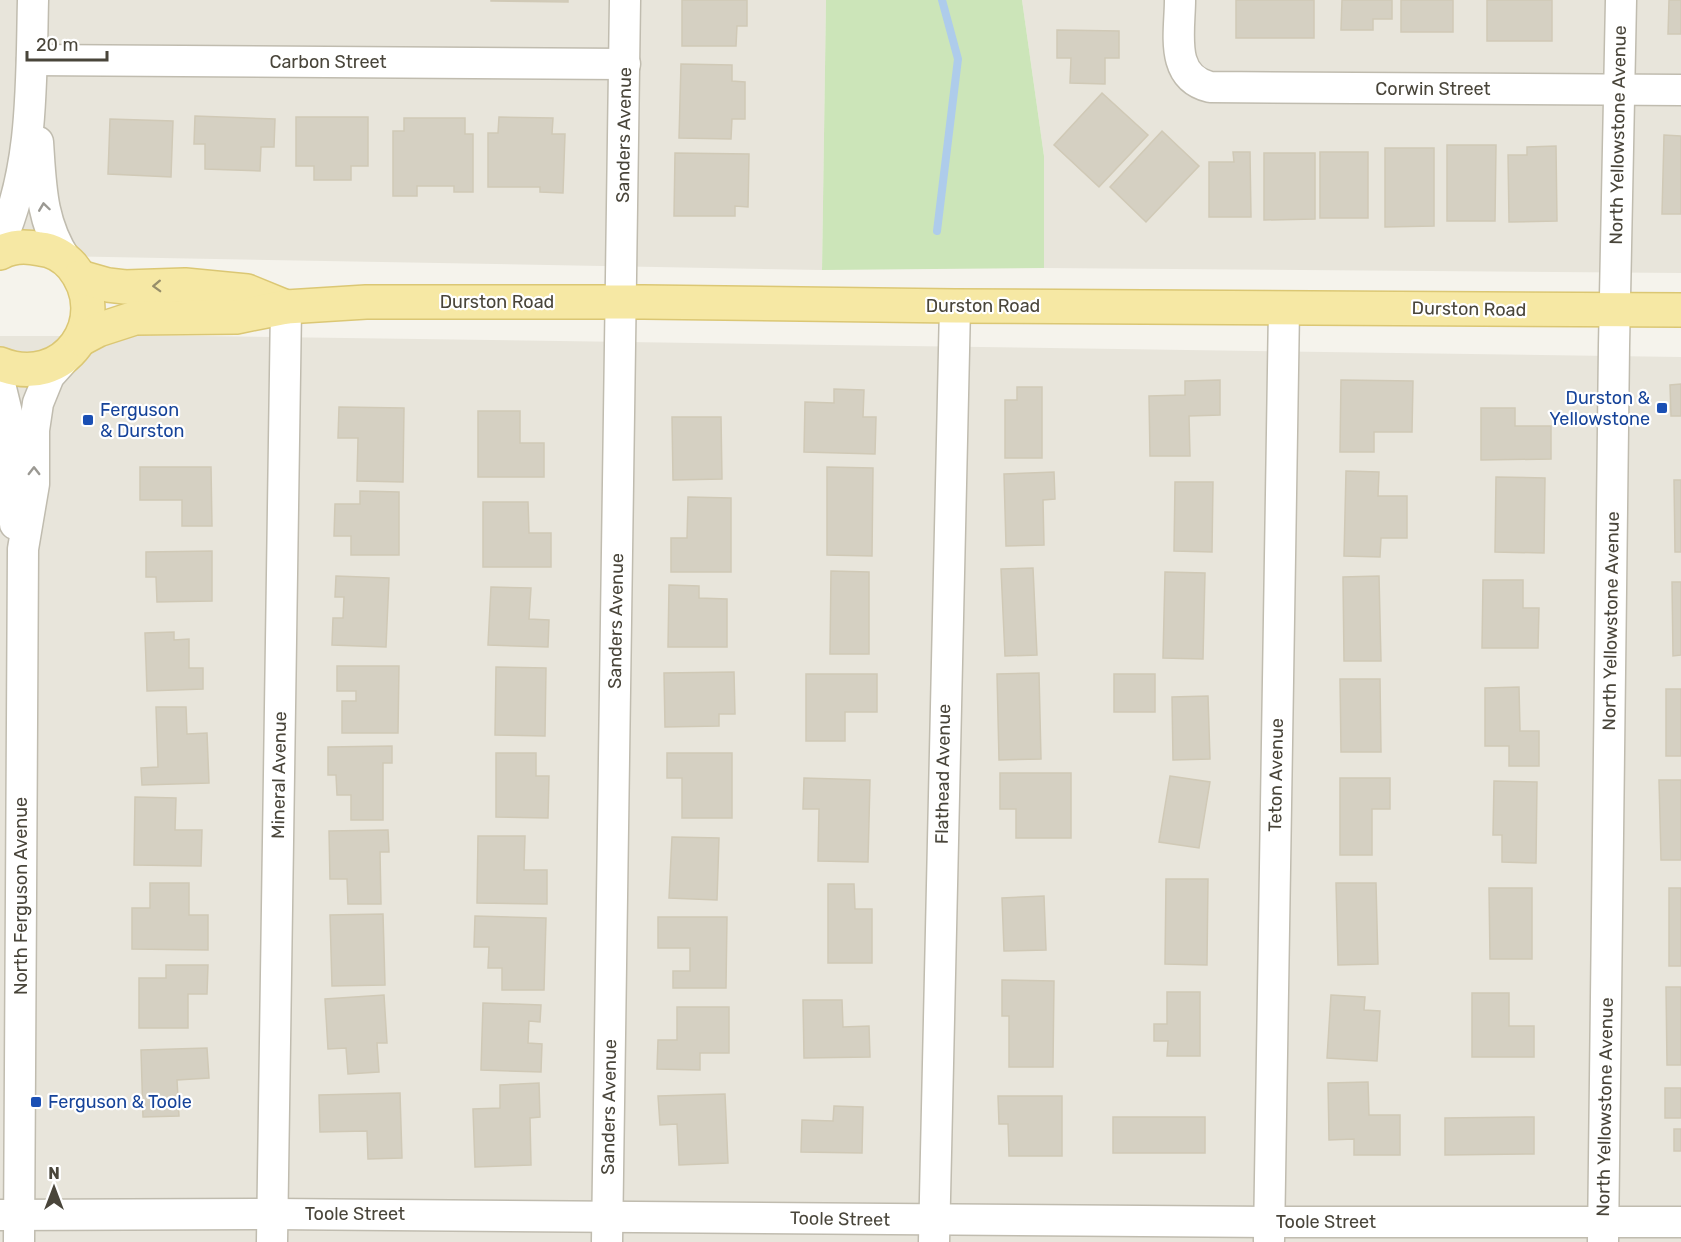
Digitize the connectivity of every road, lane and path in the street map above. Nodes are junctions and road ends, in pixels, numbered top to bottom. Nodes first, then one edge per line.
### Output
1 (33, 0) edge
2 (625, 0) edge
3 (1180, 0) edge
4 (1621, 0) edge
5 (624, 64) junction
6 (32, 73) junction
7 (1619, 89) junction
8 (1681, 90) edge
9 (0, 243) edge
10 (0, 253) edge
11 (73, 269) junction
12 (622, 302) junction
13 (955, 306) junction
14 (286, 307) junction
15 (1284, 308) junction
16 (1615, 310) junction
17 (1681, 310) edge
18 (74, 347) junction
19 (0, 364) edge
20 (0, 384) edge
21 (23, 549) junction
22 (1681, 1222) edge
23 (12, 1224) edge
24 (272, 1228) edge
25 (608, 1229) edge
26 (934, 1231) edge
27 (1269, 1232) edge
28 (1603, 1232) edge

1 - 6 street
2 - 5 street, Sanders Avenue
3 - 7 street, Corwin Street
4 - 7 street, North Yellowstone Avenue
5 - 6 street, Carbon Street
5 - 12 street, Sanders Avenue
6 - 9 street
11 -> 6 street
7 - 8 street, Corwin Street
7 - 16 street, North Yellowstone Avenue
10 - 11 main road, Durston Road
14 -> 11 main road, Durston Road
11 - 18 main road
12 - 13 main road, Durston Road
12 - 14 main road, Durston Road
12 - 25 street, Sanders Avenue
13 - 15 main road, Durston Road
13 - 26 street, Flathead Avenue
14 - 18 main road, Durston Road
14 - 24 street, Mineral Avenue
15 - 16 main road, Durston Road
15 - 27 street, Teton Avenue
16 - 17 main road, Durston Road
16 - 28 street, North Yellowstone Avenue
18 - 19 main road, Durston Road
21 -> 18 street, North Ferguson Avenue
20 - 21 street, North Ferguson Avenue
21 - 23 street, North Ferguson Avenue
22 - 28 street, Toole Street
23 - 24 street, Toole Street
24 - 25 street, Toole Street
25 - 26 street, Toole Street
26 - 27 street, Toole Street
27 - 28 street, Toole Street

